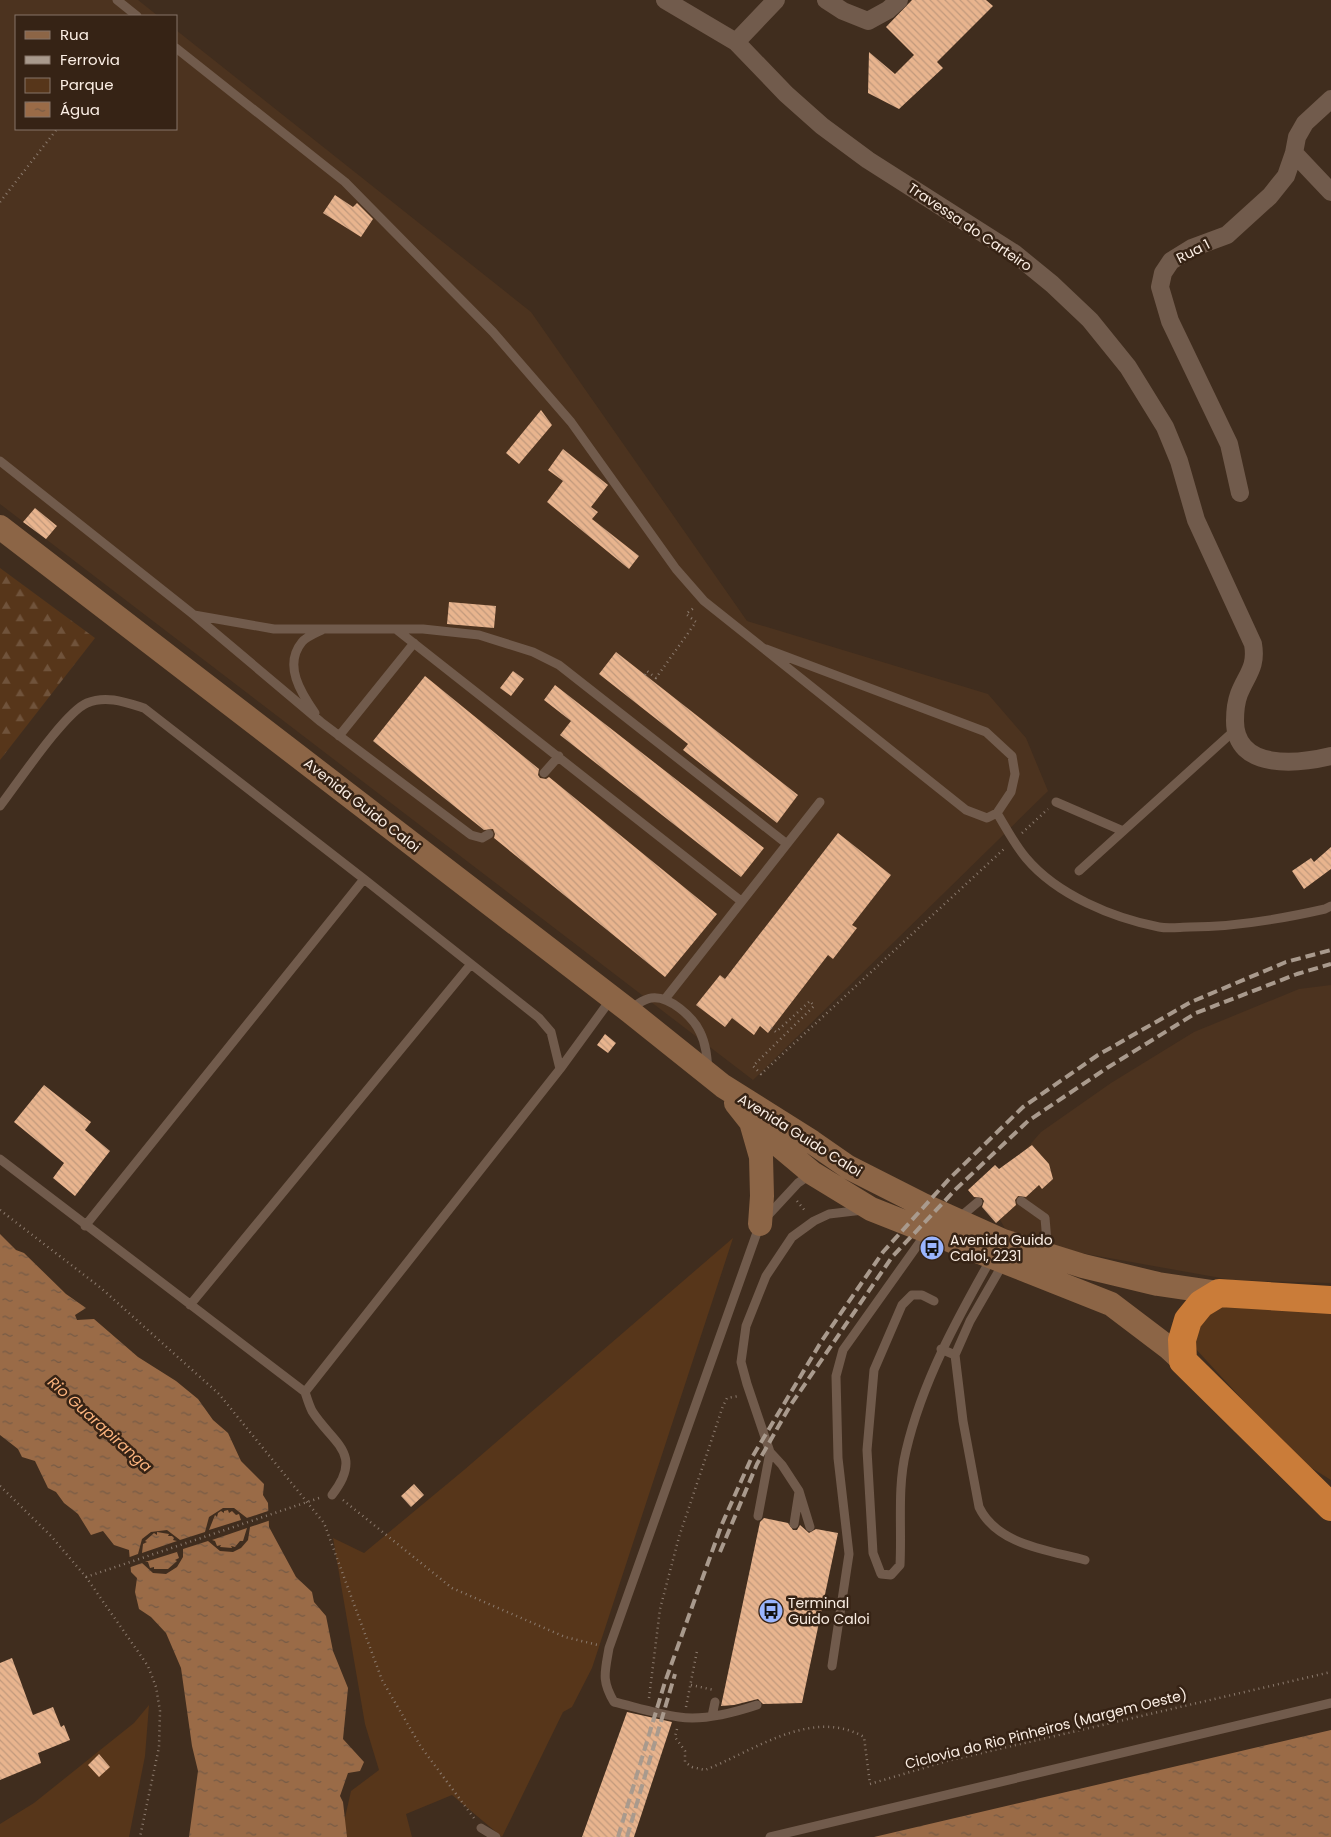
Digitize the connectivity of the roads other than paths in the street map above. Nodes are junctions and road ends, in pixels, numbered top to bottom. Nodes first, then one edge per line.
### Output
1 (117, 0) edge
2 (665, 0) edge
3 (776, 0) edge
4 (826, 0) edge
5 (899, 0) edge
6 (136, 15) edge
7 (736, 42) junction
8 (178, 50) edge
9 (1331, 99) edge
10 (1294, 153) junction
11 (1331, 192) edge
12 (0, 461) edge
13 (1240, 492) dead end
14 (0, 527) edge
15 (194, 616) junction
16 (323, 630) junction
17 (397, 630) junction
18 (414, 643) junction
19 (766, 649) junction
20 (321, 722) junction
21 (1235, 730) junction
22 (339, 736) junction
23 (559, 756) junction
24 (1331, 756) edge
25 (544, 773) dead end
26 (820, 802) dead end
27 (1056, 802) road end
28 (0, 806) edge
29 (997, 813) junction
30 (1123, 831) junction
31 (489, 834) dead end
32 (787, 844) junction
33 (1079, 871) dead end
34 (364, 879) junction
35 (741, 901) junction
36 (1331, 906) edge
37 (471, 964) junction
38 (665, 999) junction
39 (620, 1004) junction
40 (560, 1069) junction
41 (716, 1080) junction
42 (751, 1122) junction
43 (0, 1159) edge
44 (848, 1167) junction
45 (812, 1173) junction
46 (1021, 1201) dead end
47 (978, 1202) dead end
48 (872, 1209) junction
49 (957, 1220) junction
50 (760, 1224) junction
51 (86, 1226) junction
52 (927, 1232) junction
53 (1048, 1255) junction
54 (998, 1259) junction
55 (1219, 1293) junction
56 (1322, 1295) edge
57 (934, 1301) dead end
58 (190, 1305) junction
59 (941, 1349) junction
60 (954, 1355) junction
61 (1183, 1361) junction
62 (305, 1392) junction
63 (770, 1452) junction
64 (799, 1492) junction
65 (332, 1495) road end
66 (1327, 1500) edge
67 (758, 1516) dead end
68 (794, 1524) dead end
69 (810, 1528) dead end
70 (1085, 1560) dead end
71 (832, 1666) dead end
72 (715, 1702) dead end
73 (1331, 1703) edge
74 (757, 1705) dead end
75 (712, 1716) junction
76 (481, 1828) road end
77 (496, 1837) edge
78 (770, 1837) edge

1 - 6 lane
2 - 7 street, Travessa do Carteiro
3 - 7 street
4 - 5 street
7 - 21 street, Travessa do Carteiro
8 - 19 lane
9 - 10 street, Rua 1
10 - 11 street
10 - 13 street, Rua 1
12 - 15 lane
14 - 39 main road, Avenida Guido Caloi
15 - 16 lane
15 - 20 lane
16 - 17 lane
16 - 20 lane
17 - 18 lane
17 - 32 lane
18 - 22 lane
18 - 23 lane
19 - 29 lane
19 - 29 lane
20 - 22 lane
21 - 24 street
21 - 30 lane
22 - 31 lane
23 - 25 lane
23 - 35 lane
26 - 32 lane
27 - 30 lane
28 - 34 lane
29 - 36 lane
30 - 33 lane
32 - 35 lane
34 - 37 lane
34 - 51 lane
35 - 38 lane
37 - 40 lane
37 - 58 lane
38 - 39 lane
38 - 41 lane
39 - 40 lane
39 - 41 main road, Avenida Guido Caloi
40 - 62 lane
41 - 42 main road, Avenida Guido Caloi
41 - 44 main road, Avenida Guido Caloi
42 - 45 main road, Avenida Guido Caloi
42 - 50 main road
43 - 51 lane
44 - 45 main road
44 - 49 main road, Avenida Guido Caloi
45 - 48 main road, Avenida Guido Caloi
45 - 50 lane
46 - 53 lane
47 - 49 lane
48 - 52 main road, Avenida Guido Caloi
48 - 63 lane
49 - 53 main road, Avenida Guido Caloi
50 - 75 lane
51 - 58 lane
52 - 54 main road, Avenida Guido Caloi
52 - 71 lane
53 - 55 main road, Avenida Guido Caloi
54 - 59 lane
54 - 60 lane
54 - 61 main road, Avenida Guido Caloi
55 - 56 highway
55 - 61 highway
57 - 59 lane
58 - 62 lane
59 - 60 lane
60 - 70 lane
61 - 66 highway
62 - 65 lane
63 - 64 lane
63 - 67 lane
64 - 68 lane
64 - 69 lane
72 - 75 lane
73 - 78 lane
74 - 75 lane
76 - 77 lane

